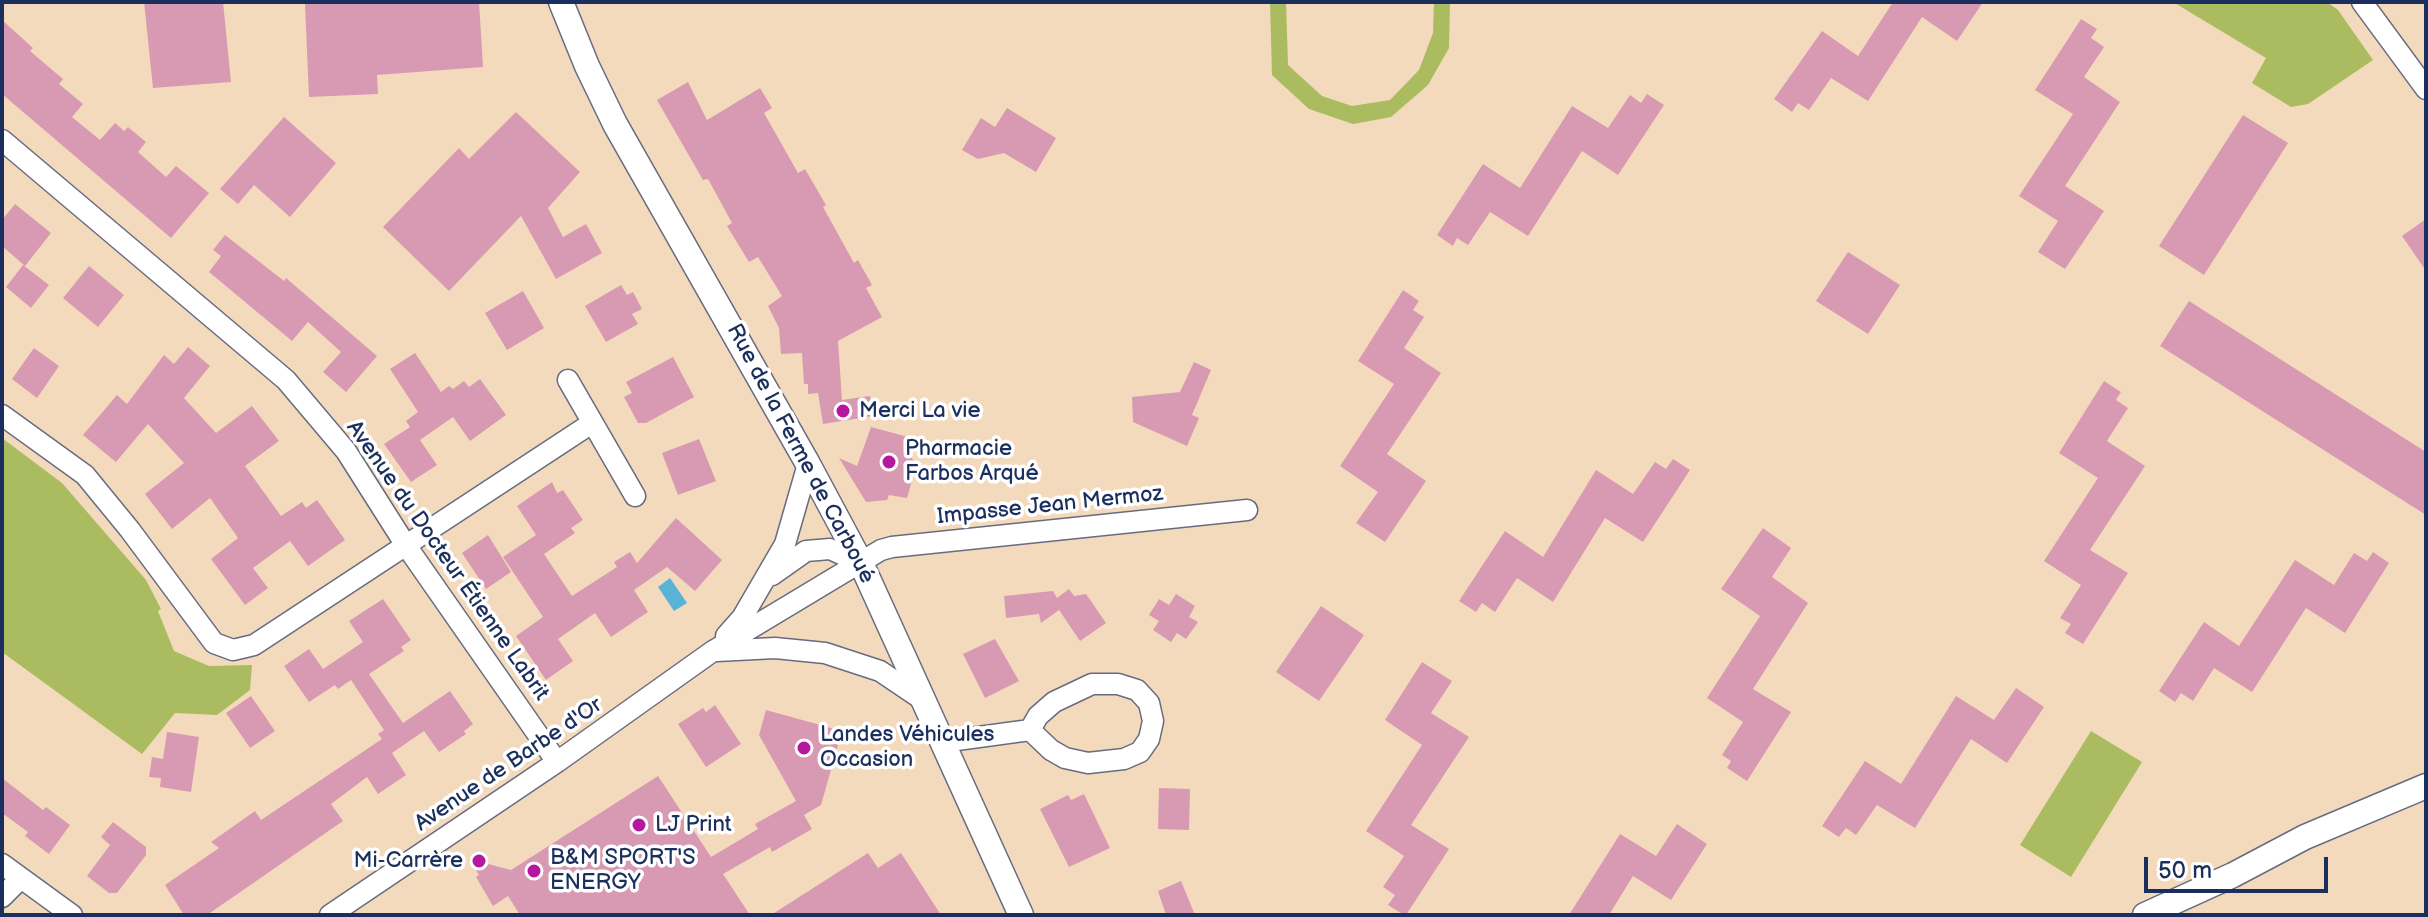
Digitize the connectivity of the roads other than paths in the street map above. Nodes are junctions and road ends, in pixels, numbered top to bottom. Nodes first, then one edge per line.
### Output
1 (561, 2) edge
2 (2362, 2) edge
3 (2426, 89) edge
4 (3, 144) edge
5 (568, 380) dead end
6 (2, 415) edge
7 (592, 423) junction
8 (808, 464) junction
9 (635, 496) dead end
10 (1247, 510) dead end
11 (405, 544) junction
12 (861, 563) junction
13 (761, 585) junction
14 (713, 651) junction
15 (923, 700) junction
16 (1030, 730) junction
17 (942, 742) junction
18 (557, 762) junction
19 (2426, 786) edge
20 (2, 864) edge
21 (21, 878) junction
22 (2, 897) edge
23 (72, 915) edge
24 (330, 915) edge
25 (1021, 915) edge
26 (2145, 915) edge

1 - 8 street, Rue de la Ferme de Carboué
2 - 3 street
4 - 11 street, Avenue du Docteur Étienne Labrit
5 - 7 street
6 - 11 street
7 - 9 street
7 - 11 street
8 - 12 street, Rue de la Ferme de Carboué
8 - 13 street, Avenue de Barbe d'Or
10 - 12 street, Impasse Jean Mermoz
11 - 18 street, Avenue du Docteur Étienne Labrit
12 - 13 street, Avenue de Barbe d'Or
12 - 14 street, Avenue de Barbe d'Or
12 - 15 street, Rue de la Ferme de Carboué
13 - 14 street, Avenue de Barbe d'Or
14 - 15 street
14 - 18 street, Avenue de Barbe d'Or
15 - 17 street, Rue de la Ferme de Carboué
16 - 16 street
16 - 17 street
17 - 25 street, Rue de la Ferme de Carboué
18 - 24 street, Avenue de Barbe d'Or
19 - 26 street
20 - 21 street
21 - 22 street
21 - 23 street

